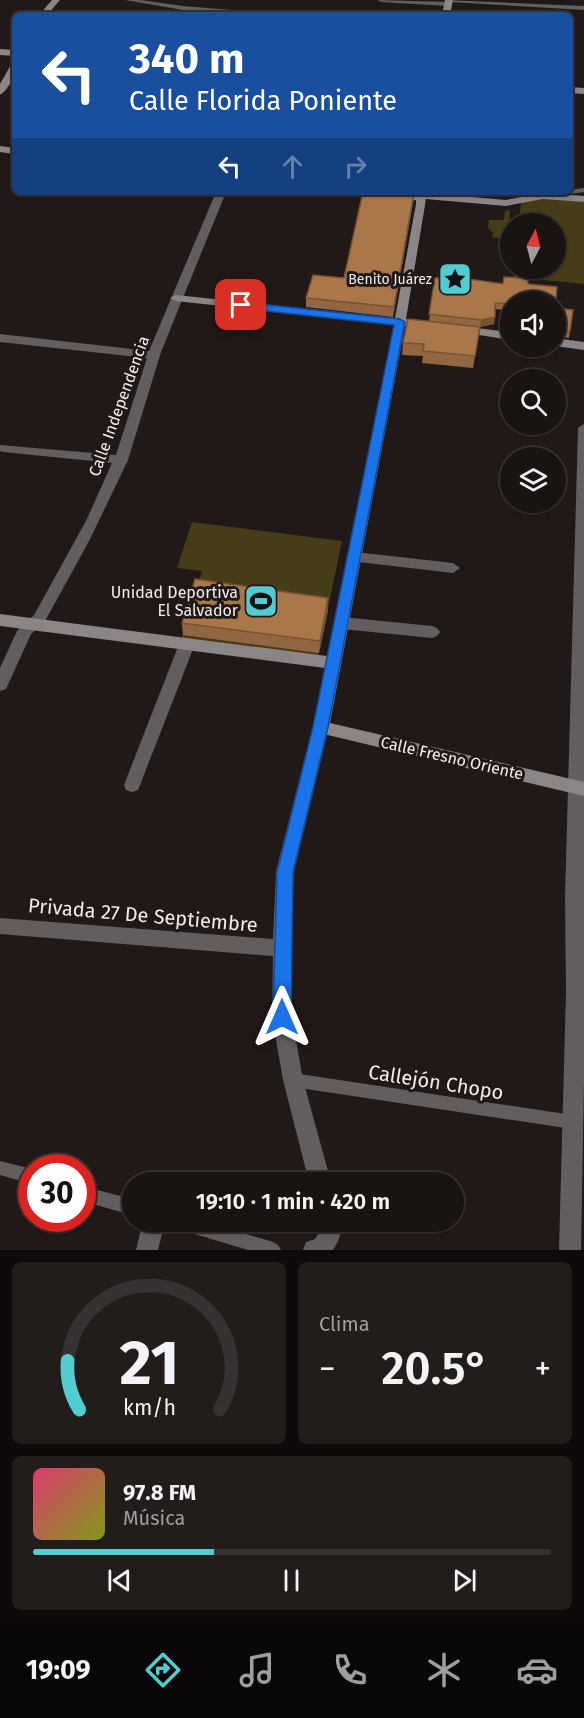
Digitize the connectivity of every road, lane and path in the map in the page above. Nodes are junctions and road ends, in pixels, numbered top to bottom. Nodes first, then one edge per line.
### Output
1 (56, 0) edge
2 (128, 0) edge
3 (381, 0) edge
4 (449, 1) edge
5 (158, 3) edge
6 (584, 8) edge
7 (46, 12) edge
8 (185, 12) edge
9 (12, 70) edge
10 (0, 92) edge
11 (220, 195) edge
12 (374, 195) edge
13 (417, 195) edge
14 (421, 195) edge
15 (430, 195) edge
16 (550, 195) edge
17 (543, 196) junction
18 (584, 199) edge
19 (176, 298) junction
20 (400, 322) junction
21 (425, 325) edge
22 (446, 328) edge
23 (500, 335) edge
24 (0, 338) edge
25 (566, 344) edge
26 (584, 346) edge
27 (154, 355) junction
28 (584, 428) edge
29 (4, 448) dead end
30 (121, 460) junction
31 (354, 557) junction
32 (453, 568) dead end
33 (0, 620) edge
34 (342, 623) junction
35 (34, 625) junction
36 (432, 632) dead end
37 (187, 644) junction
38 (333, 663) junction
39 (0, 685) edge
40 (321, 727) junction
41 (132, 785) dead end
42 (580, 788) edge
43 (0, 926) edge
44 (282, 948) junction
45 (293, 1080) junction
46 (572, 1122) junction
47 (0, 1168) edge
48 (317, 1172) edge
49 (18, 1173) edge
50 (96, 1196) edge
51 (122, 1204) edge
52 (151, 1232) edge
53 (214, 1232) edge
54 (331, 1232) edge
55 (147, 1250) edge
56 (273, 1250) edge
57 (314, 1250) edge
58 (570, 1250) edge

1 - 7 street
2 - 5 lane
3 - 4 lane
4 - 6 street
5 - 8 lane
9 - 10 street
11 - 19 street, Calle Independencia
12 - 13 street
14 - 20 street
15 - 17 street
16 - 17 lane
17 - 18 street
19 - 20 street
19 - 27 street, Calle Independencia
20 - 21 street
20 - 31 street
22 - 23 street
24 - 27 street
25 - 26 street
27 - 30 street, Calle Independencia
28 - 42 street
29 - 30 street
30 - 35 street, Calle Independencia
31 - 32 street
31 - 34 street
33 - 35 street
34 - 36 street
34 - 38 street
35 - 37 street
35 - 39 street, Calle Independencia
37 - 38 street
37 - 41 street
38 - 40 street
40 - 42 street, Calle Fresno Oriente
40 - 44 street
42 - 46 street
43 - 44 street, Privada 27 De Septiembre
44 - 45 street
45 - 46 lane, Callejón Chopo
45 - 48 street
46 - 58 street
47 - 49 lane
50 - 51 lane
52 - 55 street
53 - 56 lane
54 - 57 street

